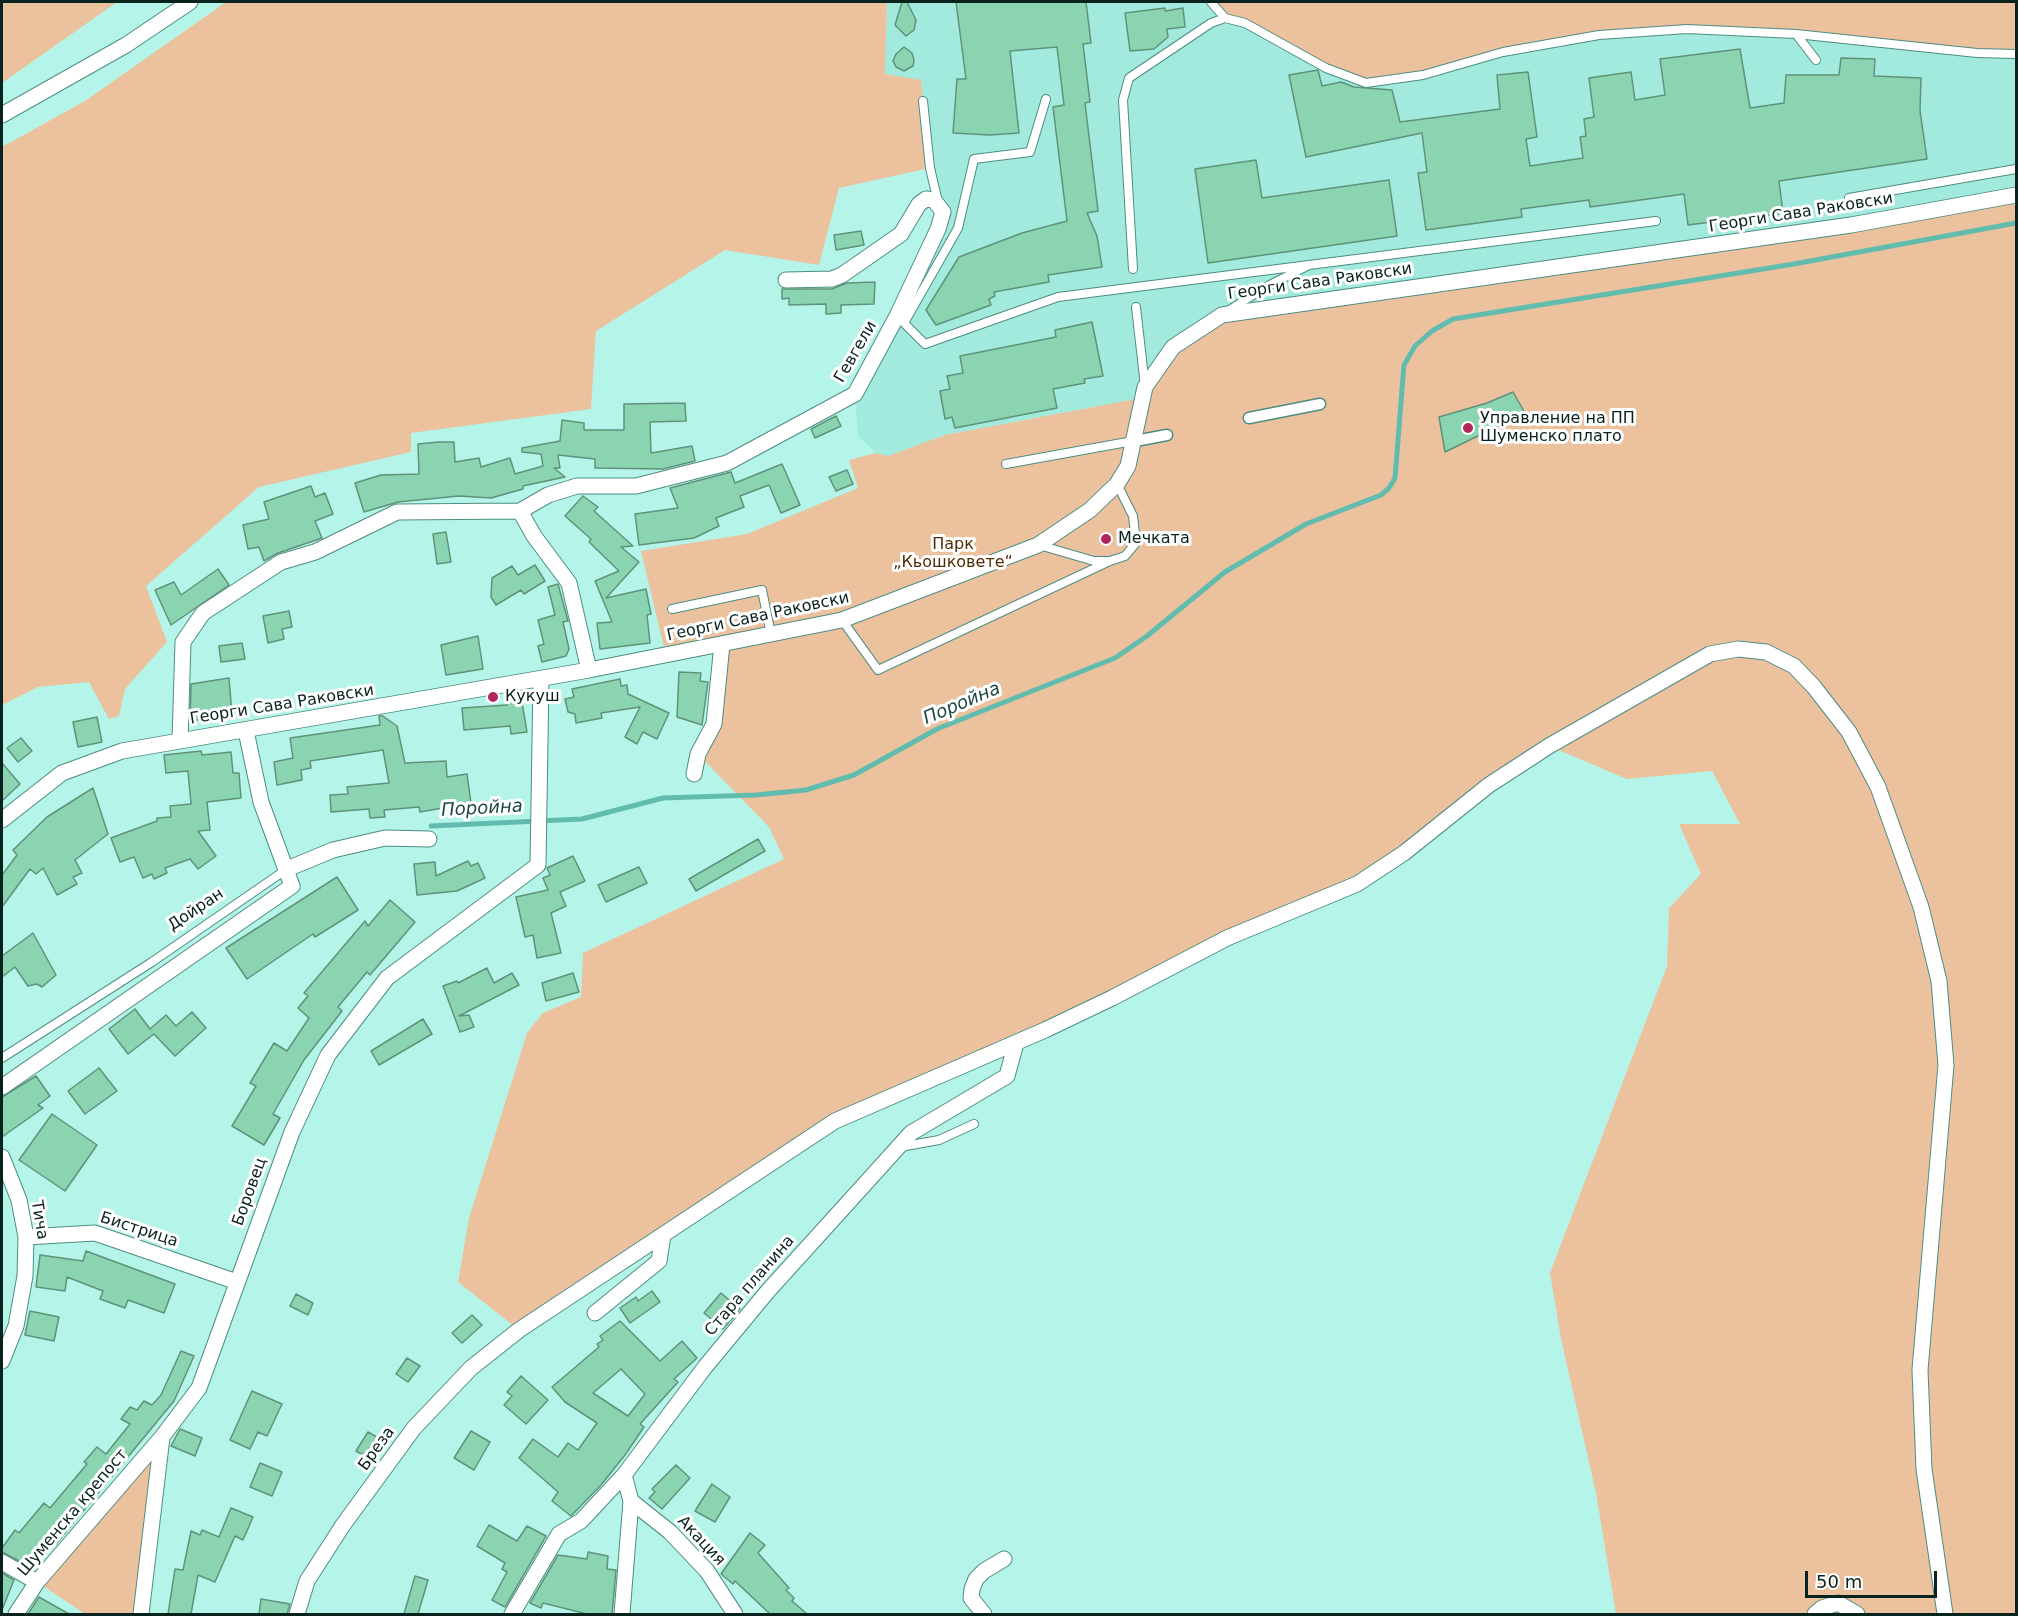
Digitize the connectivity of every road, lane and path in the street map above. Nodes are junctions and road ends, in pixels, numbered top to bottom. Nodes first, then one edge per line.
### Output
1 (190, 2) edge
2 (1211, 2) edge
3 (1225, 18) junction
4 (1796, 34) junction
5 (2016, 54) edge
6 (1816, 60) dead end
7 (1046, 99) dead end
8 (923, 101) dead end
9 (2, 116) edge
10 (2016, 169) edge
11 (2016, 195) edge
12 (1849, 198) dead end
13 (940, 206) junction
14 (1656, 221) dead end
15 (1309, 265) junction
16 (1133, 268) dead end
17 (786, 280) dead end
18 (1136, 307) dead end
19 (1222, 315) junction
20 (1145, 387) junction
21 (1320, 404) dead end
22 (1249, 418) dead end
23 (1167, 435) dead end
24 (1135, 441) junction
25 (1006, 464) dead end
26 (1117, 484) junction
27 (520, 511) junction
28 (1038, 545) junction
29 (1110, 561) junction
30 (672, 609) dead end
31 (842, 620) junction
32 (771, 634) junction
33 (722, 644) junction
34 (589, 670) junction
35 (541, 679) junction
36 (246, 731) junction
37 (180, 740) junction
38 (694, 774) dead end
39 (2, 820) edge
40 (429, 839) dead end
41 (287, 869) junction
42 (1016, 1043) junction
43 (2, 1058) edge
44 (2, 1087) edge
45 (974, 1124) dead end
46 (898, 1147) junction
47 (2, 1157) edge
48 (663, 1235) junction
49 (26, 1238) junction
50 (237, 1282) junction
51 (595, 1313) dead end
52 (2, 1360) edge
53 (162, 1437) junction
54 (624, 1475) junction
55 (631, 1501) junction
56 (1004, 1559) dead end
57 (2, 1562) edge
58 (36, 1582) junction
59 (16, 1614) edge
60 (141, 1614) edge
61 (297, 1614) edge
62 (512, 1614) edge
63 (622, 1614) edge
64 (735, 1614) edge
65 (984, 1614) edge
66 (1815, 1614) edge
67 (1857, 1614) edge
68 (1945, 1614) edge

1 - 9 street
2 - 3 lane
3 - 4 lane
3 - 16 lane
4 - 5 lane
4 - 6 lane
7 - 15 lane
8 - 13 lane
10 - 12 lane
11 - 19 street, Георги Сава Раковски
13 - 17 street
13 - 27 street, Гевгели
14 - 15 lane
15 - 19 lane
18 - 20 lane
19 - 20 street, Георги Сава Раковски
20 - 24 street, Георги Сава Раковски
21 - 22 street
23 - 24 street
24 - 25 lane
24 - 26 street, Георги Сава Раковски
26 - 28 street, Георги Сава Раковски
26 - 29 lane
27 - 34 street
27 - 37 street
28 - 29 lane
28 - 31 street, Георги Сава Раковски
29 - 31 lane
30 - 32 lane
31 - 32 street, Георги Сава Раковски
32 - 33 street, Георги Сава Раковски
33 - 34 street, Георги Сава Раковски
33 - 38 street
34 - 35 street, Георги Сава Раковски
35 - 36 street, Георги Сава Раковски
35 - 50 street, Боровец
36 - 37 street, Георги Сава Раковски
36 - 41 street
37 - 39 street, Георги Сава Раковски
40 - 41 street, Дойран
41 - 43 lane, Дойран
41 - 44 street
42 - 46 street, Стара планина
42 - 48 street, Бреза
42 - 68 street, Бреза
45 - 46 lane
46 - 54 street, Стара планина
47 - 49 street, Тича
48 - 51 street
48 - 61 street, Бреза
49 - 50 street, Бистрица
49 - 52 street, Тича
50 - 53 street, Боровец
53 - 58 street, Шуменска крепост
53 - 60 street
54 - 55 street
54 - 62 street
55 - 63 street
55 - 64 street, Акация
56 - 65 street
57 - 58 street
58 - 59 street, Шуменска крепост
66 - 67 street

